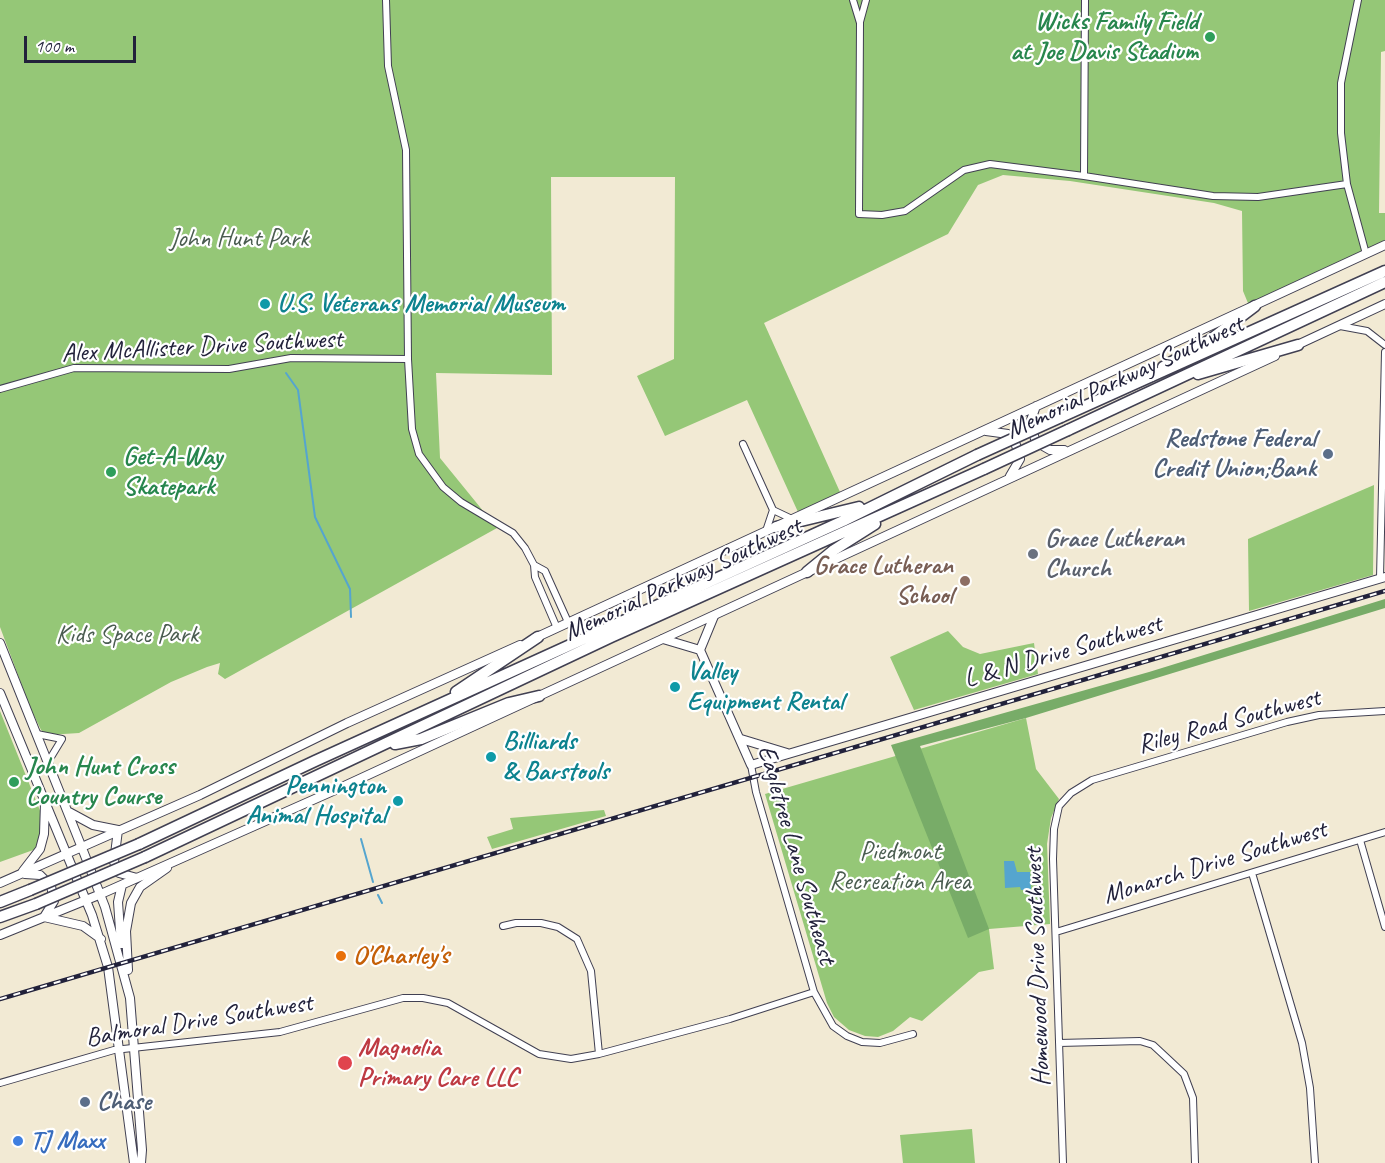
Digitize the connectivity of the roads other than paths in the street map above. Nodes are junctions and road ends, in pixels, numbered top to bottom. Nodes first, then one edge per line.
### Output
1 (386, 0) edge
2 (853, 0) edge
3 (862, 0) edge
4 (1085, 0) edge
5 (1358, 0) edge
6 (860, 22) junction
7 (1084, 176) junction
8 (1347, 184) junction
9 (1385, 245) edge
10 (1366, 254) junction
11 (1385, 271) edge
12 (1385, 282) edge
13 (1385, 304) edge
14 (1255, 306) junction
15 (1340, 326) junction
16 (1298, 345) junction
17 (1385, 345) edge
18 (1385, 352) edge
19 (408, 359) junction
20 (1183, 376) junction
21 (1146, 378) junction
22 (0, 388) edge
23 (1036, 406) junction
24 (981, 431) junction
25 (743, 444) dead end
26 (1071, 449) junction
27 (1007, 479) junction
28 (885, 499) junction
29 (773, 510) junction
30 (896, 510) junction
31 (792, 519) junction
32 (771, 529) junction
33 (534, 565) junction
34 (807, 572) junction
35 (1383, 578) edge
36 (714, 616) junction
37 (568, 622) junction
38 (557, 627) junction
39 (537, 637) junction
40 (663, 639) junction
41 (0, 643) edge
42 (700, 650) junction
43 (0, 693) edge
44 (539, 696) junction
45 (432, 708) junction
46 (1385, 711) edge
47 (37, 734) junction
48 (741, 739) junction
49 (383, 747) junction
50 (789, 754) junction
51 (48, 762) junction
52 (751, 765) junction
53 (1086, 784) joint
54 (45, 798) junction
55 (69, 812) junction
56 (118, 830) junction
57 (1385, 832) edge
58 (1360, 840) junction
59 (82, 848) junction
60 (193, 852) junction
61 (67, 855) junction
62 (1252, 873) junction
63 (21, 874) junction
64 (137, 878) junction
65 (0, 883) edge
66 (122, 885) junction
67 (101, 894) junction
68 (87, 900) junction
69 (0, 902) edge
70 (0, 917) edge
71 (44, 917) junction
72 (503, 926) dead end
73 (1385, 927) edge
74 (1056, 932) junction
75 (0, 935) edge
76 (101, 939) junction
77 (122, 962) junction
78 (814, 992) junction
79 (130, 998) junction
80 (913, 1034) dead end
81 (1059, 1043) junction
82 (134, 1046) junction
83 (118, 1049) junction
84 (599, 1054) junction
85 (0, 1083) edge
86 (134, 1163) edge
87 (141, 1163) edge
88 (1063, 1163) edge
89 (1195, 1163) edge
90 (1315, 1163) edge

1 - 19 street
2 - 6 street
3 - 6 street
4 - 7 street
5 - 8 street
6 - 7 street
7 - 8 street
8 - 10 street
9 - 10 main road
10 - 14 main road
11 - 21 highway, Memorial Parkway Southwest
12 - 20 highway, Memorial Parkway Southwest
13 - 15 main road
14 - 21 highway
14 - 23 main road
15 - 16 main road
15 - 17 street
16 - 20 highway
16 - 26 main road
18 - 35 street
19 - 22 street, Alex McAllister Drive Southwest
19 - 33 street
20 - 30 highway, Memorial Parkway Southwest, bridge
21 - 28 highway, Memorial Parkway Southwest, bridge
23 - 24 main road
23 - 26 main road
24 - 27 main road
24 - 31 main road
25 - 29 street
26 - 27 main road
27 - 34 main road
28 - 32 highway
28 - 45 highway, Memorial Parkway Southwest
29 - 31 street
29 - 32 street
30 - 34 highway
30 - 49 highway, Memorial Parkway Southwest
31 - 32 main road
32 - 37 main road
33 - 37 street
33 - 38 street
34 - 36 main road
35 - 50 street, L & N Drive Southwest
36 - 40 main road
36 - 42 street
37 - 38 main road
38 - 39 main road
39 - 45 highway
39 - 56 main road
40 - 42 street
40 - 44 main road
41 - 47 street
42 - 48 street, Eagletree Lane Southeast
43 - 54 street
44 - 49 highway
44 - 60 main road
45 - 69 highway, Memorial Parkway Southwest, bridge
46 - 53 street, Riley Road Southwest
47 - 51 street
47 - 51 street
48 - 50 street
48 - 52 street, Eagletree Lane Southeast
49 - 70 highway, Memorial Parkway Southwest, bridge
50 - 52 street, L & N Drive Southwest
51 - 55 street
52 - 78 street, Eagletree Lane Southeast
53 - 74 street, Homewood Drive Southwest
54 - 61 street
54 - 63 street
55 - 56 street
55 - 59 street
56 - 59 main road
56 - 64 main road
57 - 58 street, Monarch Drive Southwest
58 - 62 street, Monarch Drive Southwest
58 - 73 street
59 - 61 main road
59 - 67 main road
60 - 64 main road
60 - 79 main road
61 - 63 main road
61 - 68 main road
62 - 74 street, Monarch Drive Southwest
62 - 90 street
63 - 65 main road
63 - 71 main road
64 - 66 main road
66 - 67 main road
66 - 77 main road
67 - 68 main road
67 - 77 main road
68 - 71 main road
68 - 76 main road
71 - 75 main road
71 - 76 main road
72 - 84 street
74 - 81 street, Homewood Drive Southwest
76 - 83 main road
77 - 79 main road
78 - 80 street, Eagletree Lane Southeast
78 - 84 street, Balmoral Drive Southwest
79 - 82 main road
81 - 88 street, Homewood Drive Southwest
81 - 89 street
82 - 83 street, Balmoral Drive Southwest
82 - 84 street, Balmoral Drive Southwest
82 - 87 main road
83 - 85 street, Balmoral Drive Southwest
83 - 86 main road

